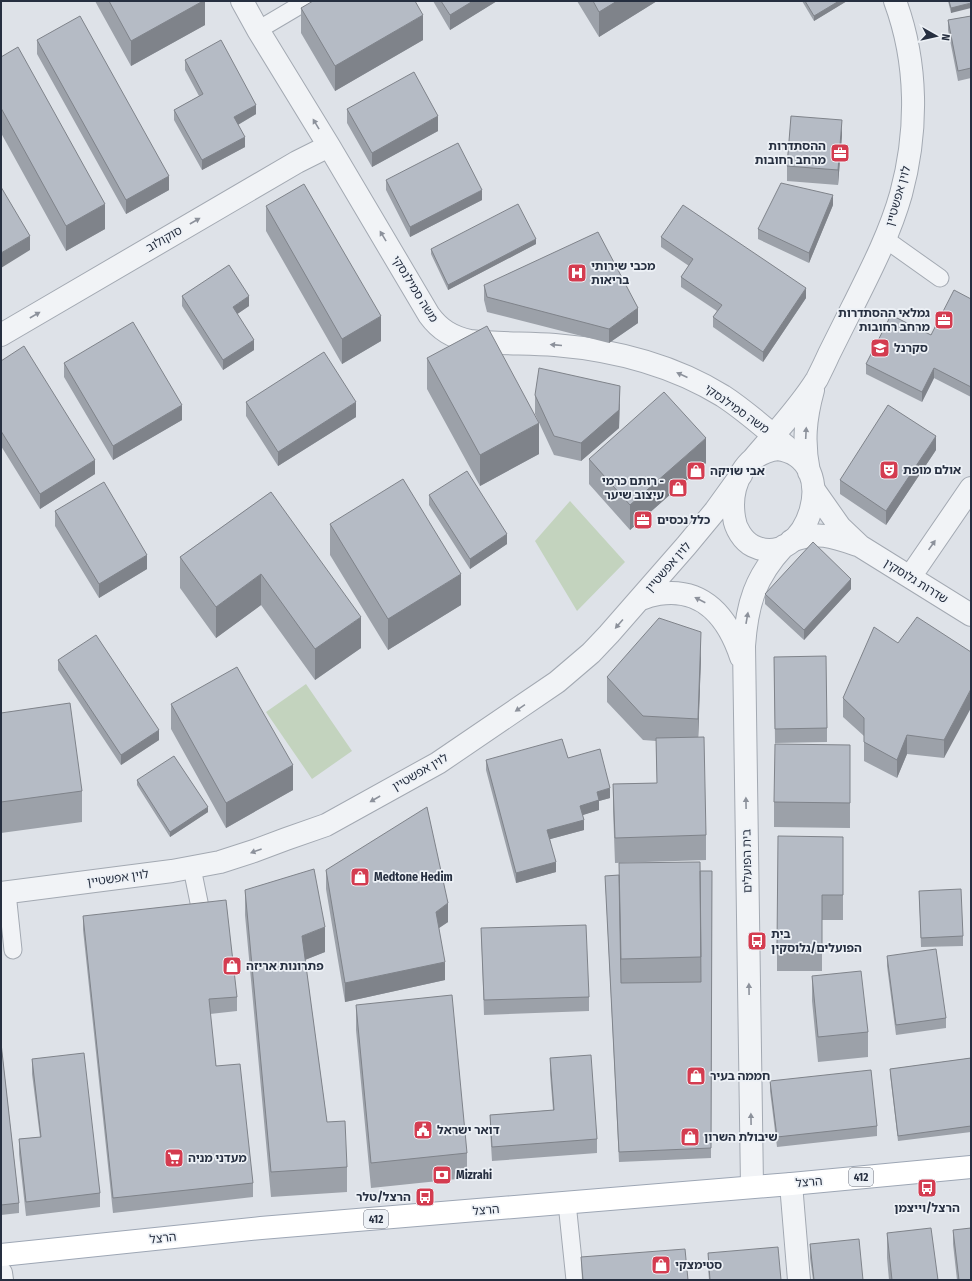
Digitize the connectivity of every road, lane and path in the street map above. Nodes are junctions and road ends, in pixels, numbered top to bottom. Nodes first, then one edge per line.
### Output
1 (242, 1) edge
2 (307, 1) edge
3 (895, 1) edge
4 (258, 30) junction
5 (329, 146) junction
6 (885, 239) junction
7 (940, 278) dead end
8 (1, 335) edge
9 (817, 378) junction
10 (774, 436) junction
11 (794, 453) junction
12 (747, 467) junction
13 (812, 481) junction
14 (971, 488) edge
15 (787, 544) junction
16 (860, 546) junction
17 (910, 577) junction
18 (641, 599) junction
19 (971, 615) edge
20 (744, 666) junction
21 (192, 868) junction
22 (4, 893) edge
23 (202, 917) edge
24 (14, 950) dead end
25 (971, 1166) edge
26 (792, 1184) junction
27 (752, 1186) junction
28 (567, 1203) junction
29 (1, 1255) edge
30 (1, 1273) edge
31 (2, 1280) edge
32 (576, 1280) edge
33 (799, 1280) edge

1 - 4 street, משה סמילנסקי
2 - 4 lane
3 - 6 street, לוין אפשטיין
5 -> 4 street, משה סמילנסקי
8 -> 5 street, סוקולוב
10 -> 5 street, משה סמילנסקי
6 - 7 lane
6 - 9 street, לוין אפשטיין
9 - 10 street, לוין אפשטיין
13 -> 9 street, לוין אפשטיין
10 - 11 street, משה סמילנסקי
10 - 12 street, לוין אפשטיין
11 - 12 street
11 - 13 street
12 - 15 street
12 - 18 street, לוין אפשטיין
13 - 15 street
13 - 16 street, שדרות גלוסקין
17 -> 14 street
15 - 16 street, שדרות גלוסקין
20 -> 15 street, בית הפועלים
16 - 17 street, שדרות גלוסקין
17 - 19 street, שדרות גלוסקין
20 -> 18 street
18 -> 21 street, לוין אפשטיין
27 -> 20 street, בית הפועלים
21 - 22 street, לוין אפשטיין
21 - 23 lane
22 - 24 lane
25 - 26 main road, הרצל / 412
26 - 27 main road, הרצל / 412
26 - 33 street
27 - 28 main road, הרצל / 412
28 - 29 main road, הרצל / 412
28 - 32 lane
30 - 31 street

